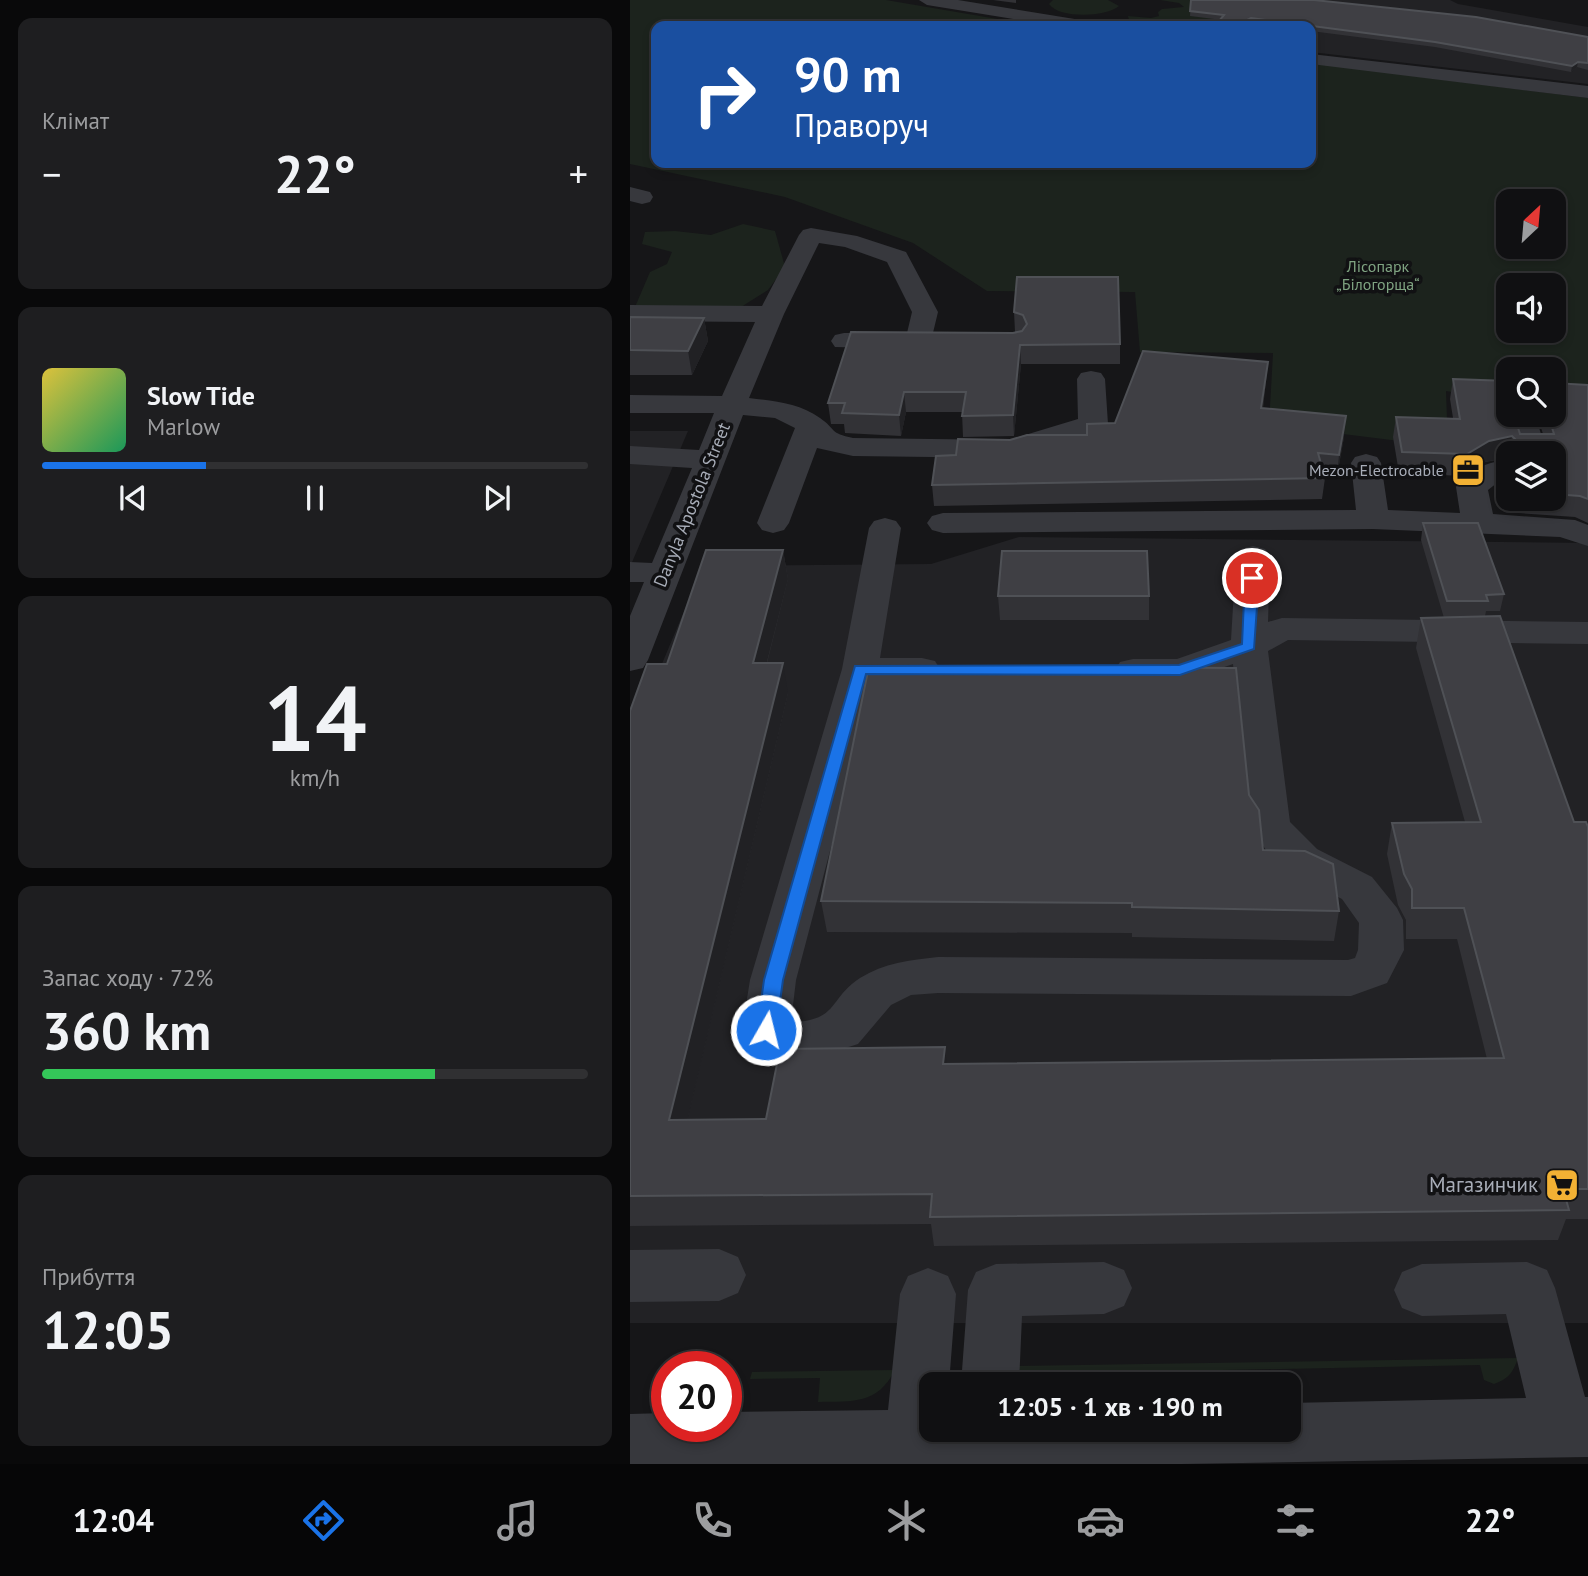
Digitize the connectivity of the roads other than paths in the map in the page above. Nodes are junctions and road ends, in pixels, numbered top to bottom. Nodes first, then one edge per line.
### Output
1 (928, 0) edge
2 (1042, 0) edge
3 (1023, 16) junction
4 (1055, 21) edge
5 (1316, 60) edge
6 (1588, 92) edge
7 (630, 313) edge
8 (771, 314) junction
9 (844, 341) dead end
10 (918, 341) junction
11 (945, 341) edge
12 (1091, 379) dead end
13 (630, 404) edge
14 (732, 405) junction
15 (811, 425) junction
16 (630, 455) edge
17 (711, 460) junction
18 (1366, 463) dead end
19 (1496, 471) edge
20 (1373, 519) junction
21 (773, 523) dead end
22 (943, 523) dead end
23 (1478, 523) junction
24 (885, 528) dead end
25 (1588, 536) edge
26 (1254, 556) dead end
27 (630, 572) edge
28 (666, 573) junction
29 (1588, 633) edge
30 (1249, 646) junction
31 (630, 660) edge
32 (860, 669) junction
33 (957, 669) edge
34 (1097, 670) edge
35 (719, 1275) dead end
36 (630, 1276) edge
37 (1104, 1288) dead end
38 (1422, 1290) dead end
39 (928, 1294) dead end
40 (990, 1372) edge
41 (1301, 1423) edge
42 (1575, 1427) edge
43 (919, 1440) edge
44 (915, 1441) junction
45 (630, 1444) edge

1 - 3 street
2 - 3 street
3 - 4 street
5 - 6 street
7 - 8 street
8 - 10 street
8 - 14 street
9 - 10 street
10 - 11 street
12 - 15 street
13 - 14 street, Danyla Apostola Street
14 - 15 street
14 - 17 street, Danyla Apostola Street
15 - 21 street
16 - 17 street
17 - 28 street, Danyla Apostola Street
18 - 20 street
19 - 23 street
20 - 22 street
20 - 23 street
23 - 25 street
24 - 32 street
26 - 30 street
27 - 28 street
28 - 31 street, Danyla Apostola Street
29 - 30 street
30 - 32 street
30 - 34 street
32 - 33 street
35 - 36 street
37 - 40 street
38 - 42 street
39 - 44 street
41 - 42 street
43 - 44 street
44 - 45 street

